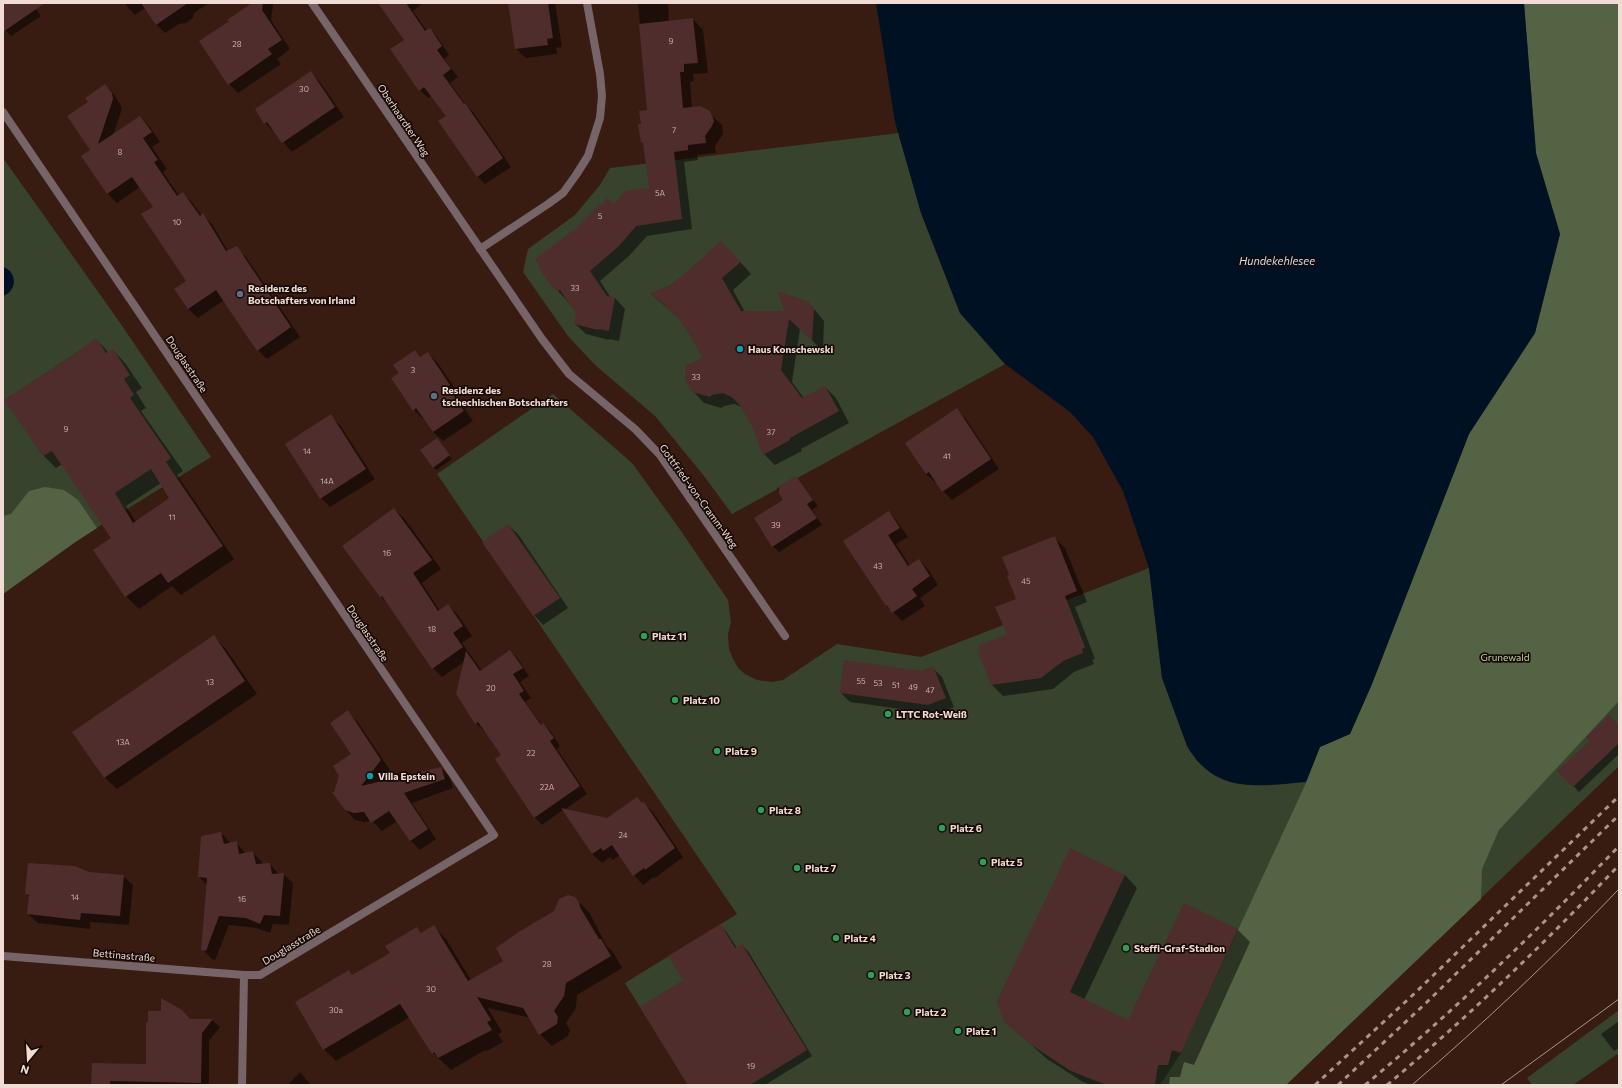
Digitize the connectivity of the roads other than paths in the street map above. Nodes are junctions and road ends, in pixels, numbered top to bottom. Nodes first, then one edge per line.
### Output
1 (312, 3) edge
2 (588, 3) edge
3 (3, 112) edge
4 (480, 249) junction
5 (785, 636) dead end
6 (3, 956) edge
7 (244, 975) junction
8 (242, 1085) edge

1 - 4 street, Oberhaardter Weg
2 - 4 street
3 - 7 street, Douglasstraße
4 - 5 street, Gottfried-von-Cramm-Weg
6 - 7 street, Bettinastraße
7 - 8 street

